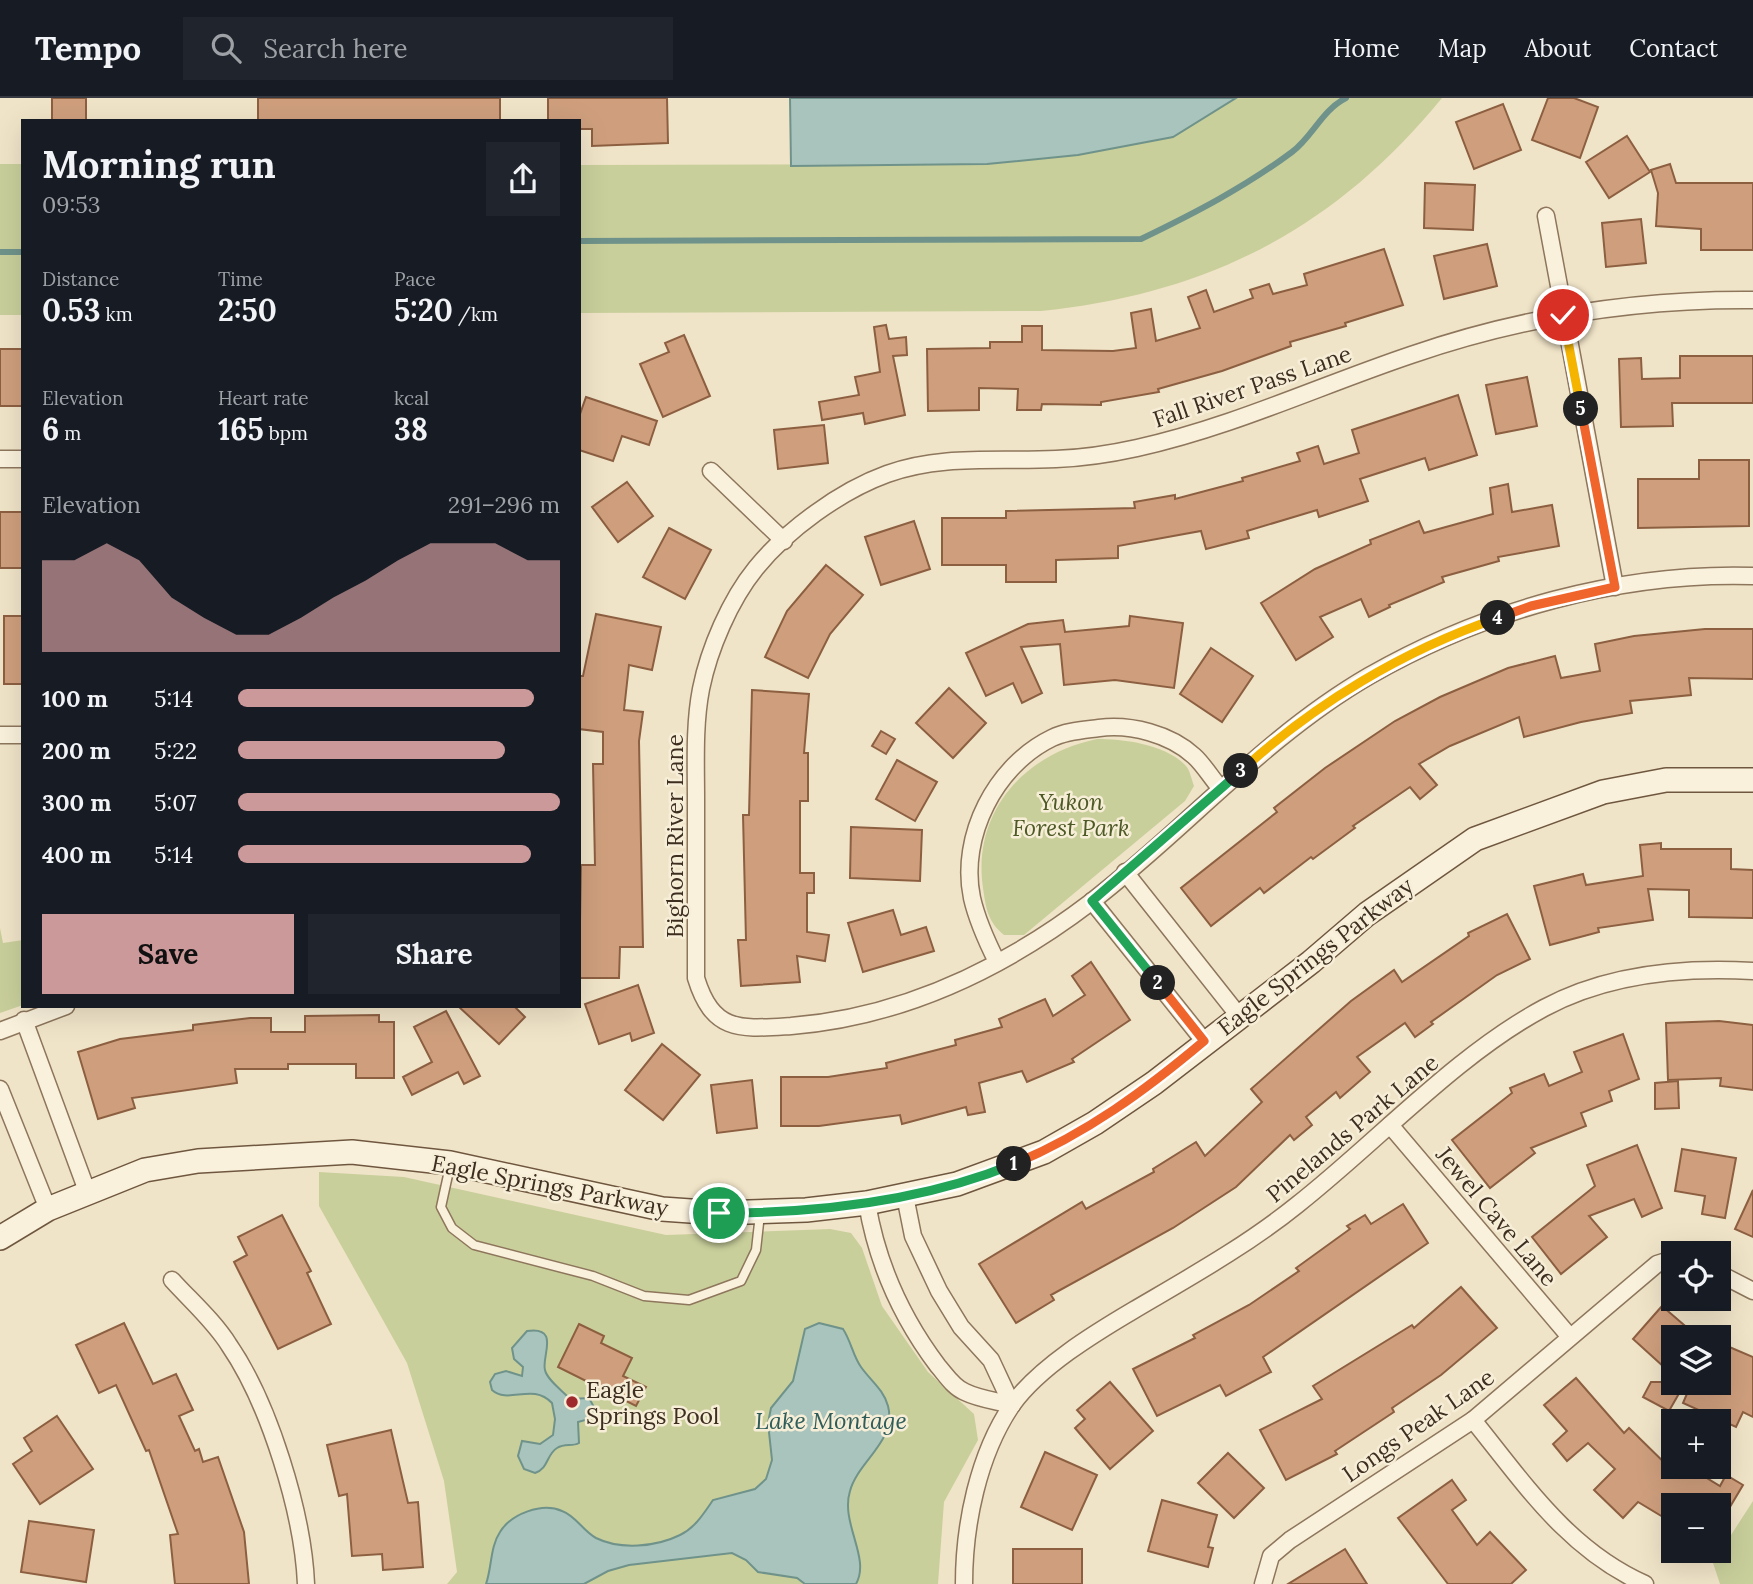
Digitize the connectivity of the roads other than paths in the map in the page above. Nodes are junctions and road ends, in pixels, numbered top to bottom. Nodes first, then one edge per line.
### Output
1 (1546, 216) dead end
2 (1753, 300) edge
3 (1563, 315) junction
4 (21, 458) edge
5 (0, 459) edge
6 (711, 471) dead end
7 (784, 541) junction
8 (1753, 576) edge
9 (1615, 587) junction
10 (714, 648) joint
11 (0, 735) edge
12 (21, 735) edge
13 (1753, 780) edge
14 (1221, 789) junction
15 (1125, 872) junction
16 (1092, 901) junction
17 (997, 962) junction
18 (1753, 971) edge
19 (60, 1008) edge
20 (1239, 1016) junction
21 (24, 1020) junction
22 (0, 1031) edge
23 (1204, 1041) junction
24 (0, 1089) edge
25 (1390, 1125) junction
26 (450, 1163) junction
27 (87, 1191) junction
28 (905, 1196) junction
29 (867, 1203) junction
30 (48, 1209) junction
31 (761, 1213) junction
32 (0, 1238) edge
33 (1661, 1263) edge
34 (172, 1280) dead end
35 (1731, 1280) edge
36 (1753, 1291) edge
37 (1570, 1337) junction
38 (1012, 1405) junction
39 (1473, 1420) junction
40 (1263, 1582) edge
41 (306, 1584) edge
42 (964, 1584) edge
43 (1645, 1584) edge

1 - 3 street
2 - 3 street, Fall River Pass Lane
3 - 7 street, Fall River Pass Lane
3 - 9 street
4 - 5 street
6 - 7 street
7 - 10 street, Fall River Pass Lane
8 - 9 street
9 - 14 street
10 - 17 street, Bighorn River Lane
11 - 12 street
13 - 20 street, Eagle Springs Parkway
14 - 15 street
14 - 17 street
15 - 16 street
15 - 20 street
16 - 17 street
16 - 23 street
18 - 25 street, Pinelands Park Lane
19 - 21 street
20 - 23 street, Eagle Springs Parkway
21 - 22 street
21 - 27 street
23 - 28 street, Eagle Springs Parkway
24 - 30 street
25 - 37 street, Jewel Cave Lane
25 - 38 street, Pinelands Park Lane
26 - 27 street, Eagle Springs Parkway
26 - 31 street, Eagle Springs Parkway
26 - 31 lane
27 - 30 street, Eagle Springs Parkway
28 - 29 street, Eagle Springs Parkway
28 - 38 street
29 - 31 street, Eagle Springs Parkway
29 - 38 street
30 - 32 street, Eagle Springs Parkway
33 - 37 street, Longs Peak Lane
34 - 41 street
35 - 36 street
37 - 39 street, Longs Peak Lane
38 - 42 street
39 - 40 street, Longs Peak Lane
39 - 43 street

